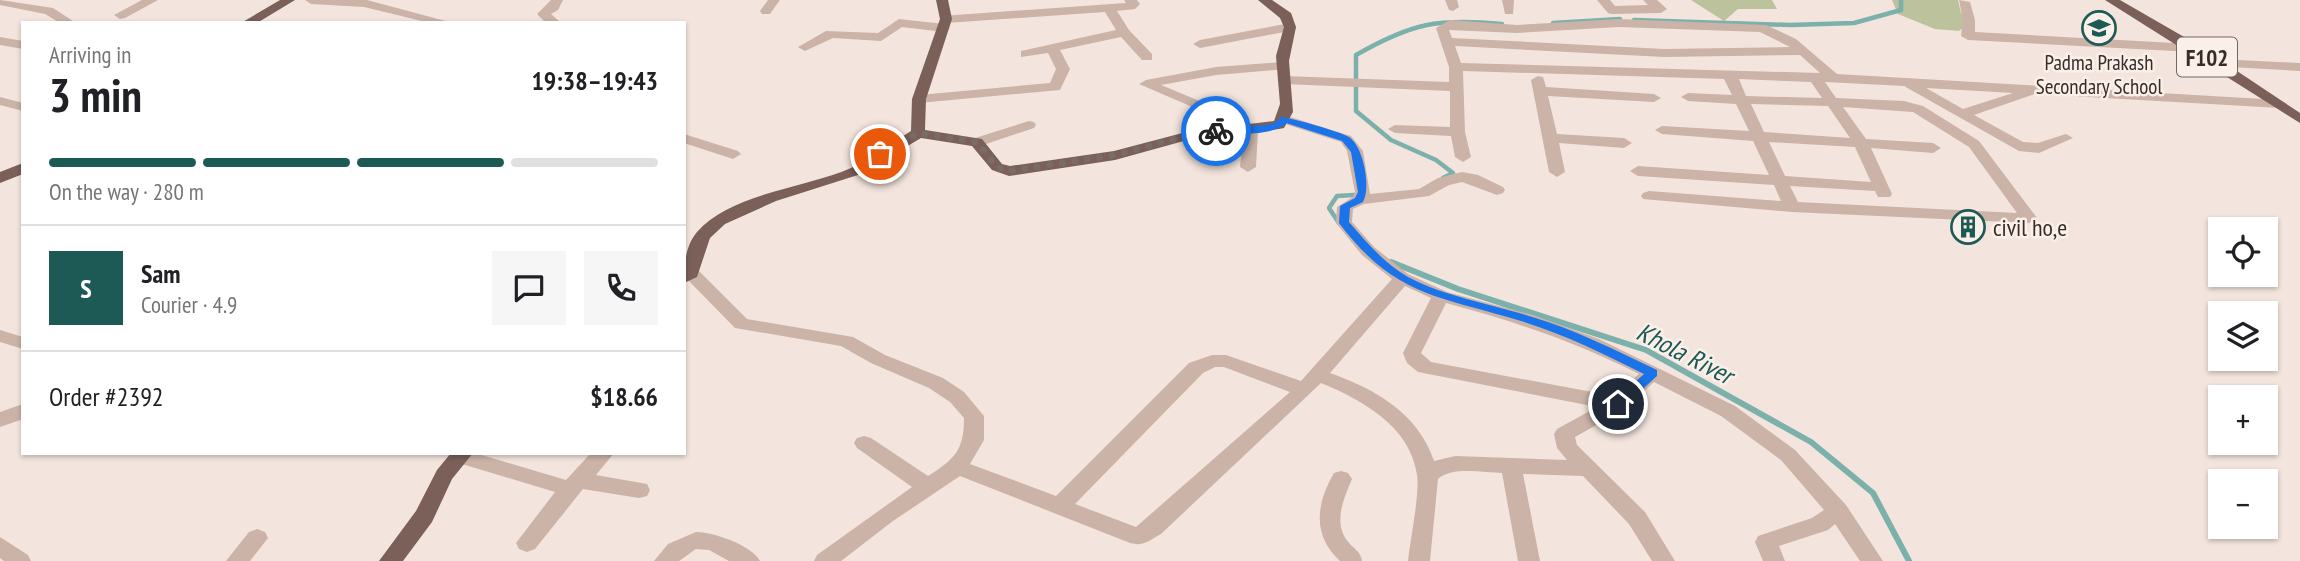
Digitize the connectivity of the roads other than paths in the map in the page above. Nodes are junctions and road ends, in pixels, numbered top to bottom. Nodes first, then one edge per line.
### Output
1 (152, 0) edge
2 (289, 0) edge
3 (311, 0) edge
4 (557, 0) edge
5 (774, 0) edge
6 (942, 0) edge
7 (1130, 0) edge
8 (1264, 0) edge
9 (1603, 0) edge
10 (1649, 0) edge
11 (2111, 0) edge
12 (0, 1) edge
13 (1964, 2) dead end
14 (1109, 8) junction
15 (765, 11) dead end
16 (120, 15) dead end
17 (66, 21) edge
18 (251, 21) edge
19 (439, 21) edge
20 (552, 21) edge
21 (945, 24) junction
22 (1290, 27) junction
23 (1124, 32) junction
24 (0, 41) edge
25 (1448, 43) junction
26 (1200, 44) dead end
27 (21, 45) edge
28 (805, 47) dead end
29 (1052, 48) junction
30 (2193, 48) junction
31 (1805, 51) junction
32 (1026, 54) dead end
33 (1147, 57) dead end
34 (2217, 63) junction
35 (1456, 67) junction
36 (2300, 67) edge
37 (1535, 70) junction
38 (1283, 73) junction
39 (1730, 76) junction
40 (1815, 77) junction
41 (1833, 78) junction
42 (1906, 82) junction
43 (1458, 87) junction
44 (2042, 88) junction
45 (1541, 91) junction
46 (1688, 97) dead end
47 (1654, 98) dead end
48 (919, 99) junction
49 (1741, 100) junction
50 (1, 102) edge
51 (1832, 102) junction
52 (2280, 104) junction
53 (1197, 105) dead end
54 (21, 107) edge
55 (1962, 114) junction
56 (1284, 119) junction
57 (2300, 119) edge
58 (1029, 125) dead end
59 (1395, 128) dead end
60 (1251, 130) junction
61 (1662, 130) dead end
62 (1458, 132) junction
63 (918, 133) junction
64 (1756, 137) junction
65 (1549, 138) junction
66 (2066, 138) dead end
67 (686, 139) edge
68 (977, 142) junction
69 (1624, 143) dead end
70 (1861, 143) junction
71 (1933, 148) dead end
72 (733, 154) dead end
73 (1463, 157) dead end
74 (1248, 167) dead end
75 (21, 170) edge
76 (1557, 172) dead end
77 (1638, 172) dead end
78 (0, 178) edge
79 (1780, 181) junction
80 (1880, 187) junction
81 (1497, 190) dead end
82 (1649, 196) dead end
83 (1360, 200) junction
84 (1792, 207) junction
85 (1892, 209) junction
86 (690, 269) edge
87 (1402, 278) junction
88 (1441, 296) junction
89 (0, 336) edge
90 (21, 342) edge
91 (1652, 373) junction
92 (1310, 383) junction
93 (1618, 404) junction
94 (21, 412) edge
95 (0, 420) edge
96 (864, 443) dead end
97 (461, 455) edge
98 (602, 455) edge
99 (958, 467) junction
100 (1511, 467) junction
101 (1590, 469) junction
102 (1428, 476) junction
103 (1341, 479) dead end
104 (574, 484) junction
105 (928, 487) junction
106 (639, 490) dead end
107 (1059, 507) junction
108 (1838, 511) junction
109 (257, 538) dead end
110 (527, 543) dead end
111 (0, 546) edge
112 (1353, 560) edge
113 (20, 561) edge
114 (237, 561) edge
115 (390, 561) edge
116 (665, 561) edge
117 (749, 561) edge
118 (825, 561) edge
119 (1419, 561) edge
120 (1529, 561) edge
121 (1664, 561) edge
122 (1773, 561) edge
123 (1872, 561) edge

1 - 16 street
2 - 18 main road
3 - 19 street
4 - 20 street
5 - 15 street
6 - 21 main road
7 - 14 street
8 - 22 main road
9 - 10 street
11 - 30 main road, F102
12 - 17 street
13 - 30 street
14 - 21 street
14 - 23 street
21 - 28 street
21 - 48 main road
22 - 26 street
22 - 38 main road
23 - 29 street
23 - 33 street
24 - 27 street
25 - 31 street
25 - 31 street
25 - 35 street
29 - 32 street
29 - 48 street
30 - 34 main road, F102
31 - 41 street
34 - 36 street
34 - 52 main road, F102
35 - 37 street
35 - 43 street
37 - 39 street
37 - 45 street
38 - 43 street
38 - 53 street
38 - 56 main road
39 - 40 street
39 - 49 street
40 - 41 street
40 - 51 street
41 - 42 street
42 - 44 street
42 - 55 street
43 - 62 street
44 - 52 street
44 - 55 street
45 - 47 street
45 - 65 street
46 - 49 street
48 - 63 main road
49 - 51 street
49 - 64 street
50 - 54 street
51 - 70 street
51 - 85 street
52 - 57 main road, F102
55 - 66 street
56 - 60 main road
56 - 83 street
58 - 68 street
59 - 62 street
60 - 68 main road
60 - 74 street
61 - 64 street
62 - 73 street
63 - 68 main road
63 - 86 main road
64 - 70 street
64 - 79 street
65 - 69 street
65 - 76 street
67 - 72 street
70 - 71 street
70 - 80 street
75 - 78 main road
77 - 79 street
79 - 80 street
79 - 84 street
80 - 85 street
81 - 83 street
82 - 84 street
83 - 87 street
84 - 85 street
86 - 99 street
87 - 88 street
87 - 92 street
88 - 91 street
88 - 93 street
89 - 90 street
91 - 93 street
91 - 108 street
92 - 102 street
92 - 107 street
92 - 107 street
93 - 101 street
94 - 95 street
96 - 105 street
97 - 104 street
97 - 115 main road
98 - 104 street
99 - 105 street
99 - 107 street
100 - 101 street
100 - 102 street
100 - 120 street
101 - 121 street
102 - 119 street
103 - 112 street
104 - 106 street
104 - 110 street
105 - 118 street
108 - 122 street
108 - 123 street
109 - 114 street
111 - 113 street
116 - 117 street

